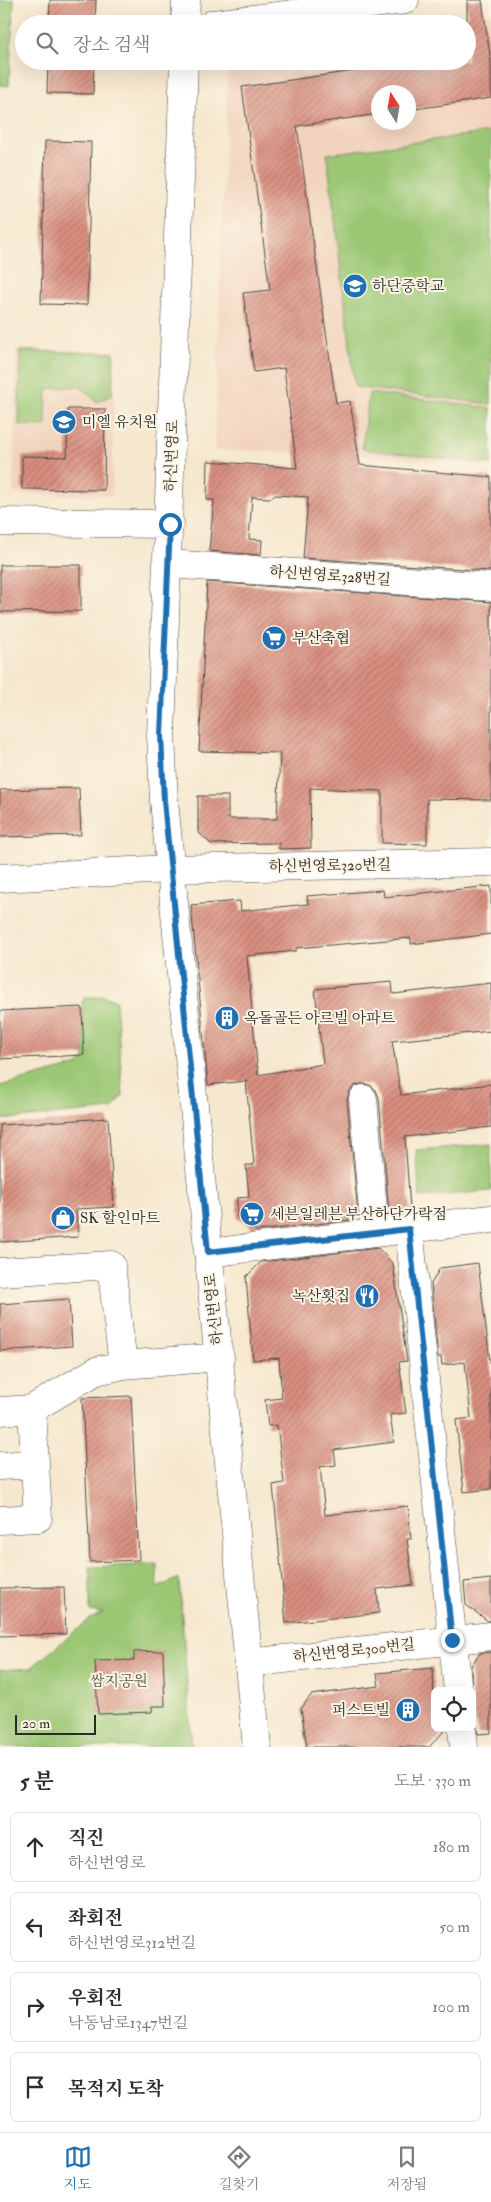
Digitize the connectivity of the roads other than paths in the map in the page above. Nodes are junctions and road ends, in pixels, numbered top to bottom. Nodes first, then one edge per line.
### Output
1 (186, 0) edge
2 (405, 0) edge
3 (185, 15) edge
4 (286, 15) edge
5 (184, 70) edge
6 (0, 522) edge
7 (170, 524) junction
8 (169, 564) junction
9 (491, 587) edge
10 (491, 862) edge
11 (169, 869) junction
12 (0, 878) edge
13 (363, 1099) dead end
14 (491, 1219) edge
15 (409, 1229) junction
16 (375, 1233) junction
17 (208, 1252) junction
18 (0, 1272) edge
19 (220, 1357) junction
20 (122, 1365) junction
21 (32, 1409) junction
22 (0, 1411) edge
23 (35, 1464) junction
24 (0, 1466) edge
25 (0, 1520) edge
26 (491, 1636) edge
27 (452, 1640) junction
28 (248, 1663) junction
29 (458, 1687) edge
30 (462, 1732) edge
31 (257, 1747) edge
32 (464, 1747) edge

1 - 3 street
2 - 4 street
5 - 7 street, 하신번영로
6 - 7 street
7 - 8 street, 하신번영로
8 - 9 street, 하신번영로328번길
8 - 11 street, 하신번영로
10 - 11 street, 하신번영로320번길
11 - 12 street, 하신번영로320번길
11 - 17 street, 하신번영로
13 - 16 street
14 - 15 street
15 - 16 street
15 - 27 street
16 - 17 street
17 - 19 street, 하신번영로
18 - 20 street
19 - 20 street
19 - 28 street, 하신번영로
20 - 21 street
21 - 22 street
21 - 23 street
23 - 24 street
23 - 25 street
26 - 27 street, 하신번영로300번길
27 - 28 street, 하신번영로300번길
27 - 29 street
28 - 31 street, 하신번영로
30 - 32 street

